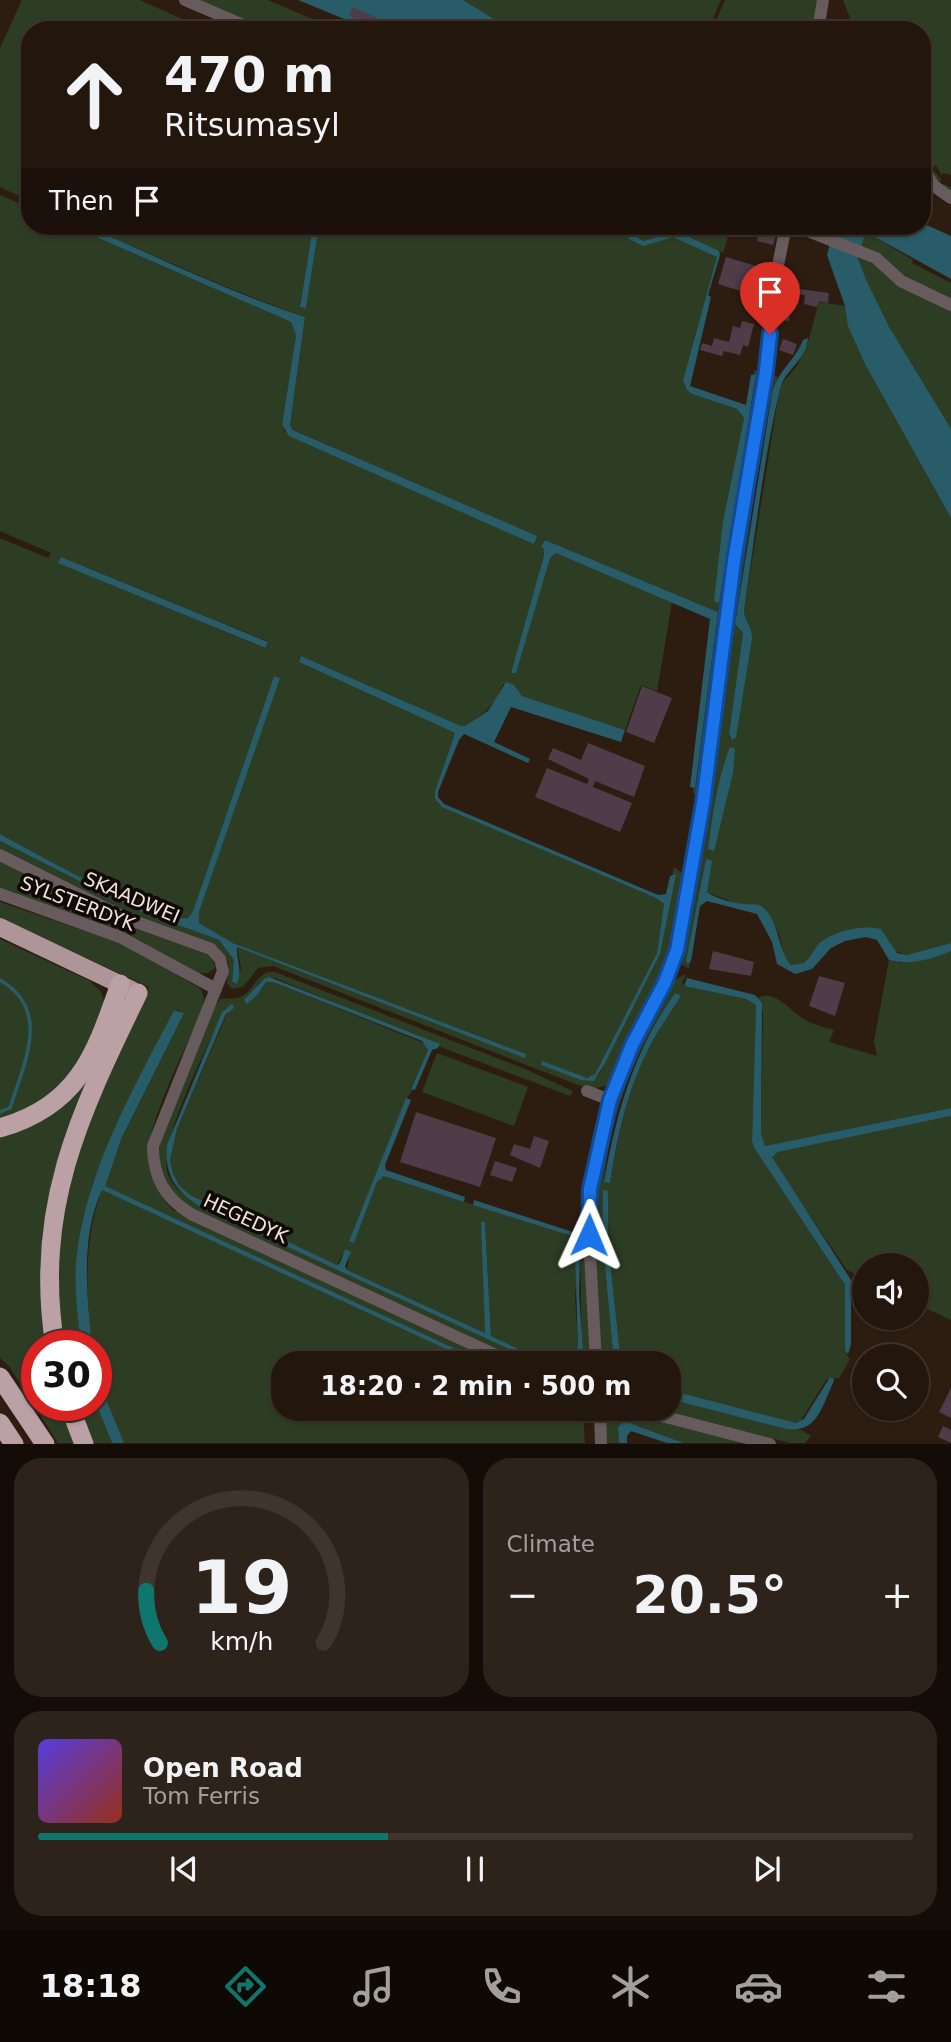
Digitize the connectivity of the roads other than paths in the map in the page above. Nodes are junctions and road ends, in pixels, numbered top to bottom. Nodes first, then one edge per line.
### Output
1 (185, 0) edge
2 (823, 0) edge
3 (234, 21) edge
4 (820, 21) edge
5 (931, 181) edge
6 (951, 198) edge
7 (784, 235) edge
8 (819, 235) edge
9 (951, 306) edge
10 (0, 855) edge
11 (0, 894) edge
12 (0, 927) edge
13 (120, 984) junction
14 (216, 989) junction
15 (138, 993) joint
16 (587, 1091) dead end
17 (610, 1100) junction
18 (0, 1128) edge
19 (54, 1330) edge
20 (487, 1351) edge
21 (595, 1351) edge
22 (0, 1377) edge
23 (75, 1421) edge
24 (600, 1421) edge
25 (681, 1421) edge
26 (0, 1423) edge
27 (14, 1444) edge
28 (45, 1444) edge
29 (84, 1444) edge
30 (601, 1444) edge
31 (770, 1444) edge

1 - 3 street
2 - 4 street
5 - 6 street
7 - 17 street
8 - 9 street
10 - 14 street, SKAADWEI
11 - 14 street, SYLSTERDYK
12 - 13 main road
13 - 15 main road
13 - 18 highway
14 - 20 street, HEGEDYK
15 - 19 highway
16 - 17 street
17 - 21 street
22 - 28 highway
23 - 29 highway
24 - 30 street
25 - 31 street
26 - 27 highway

